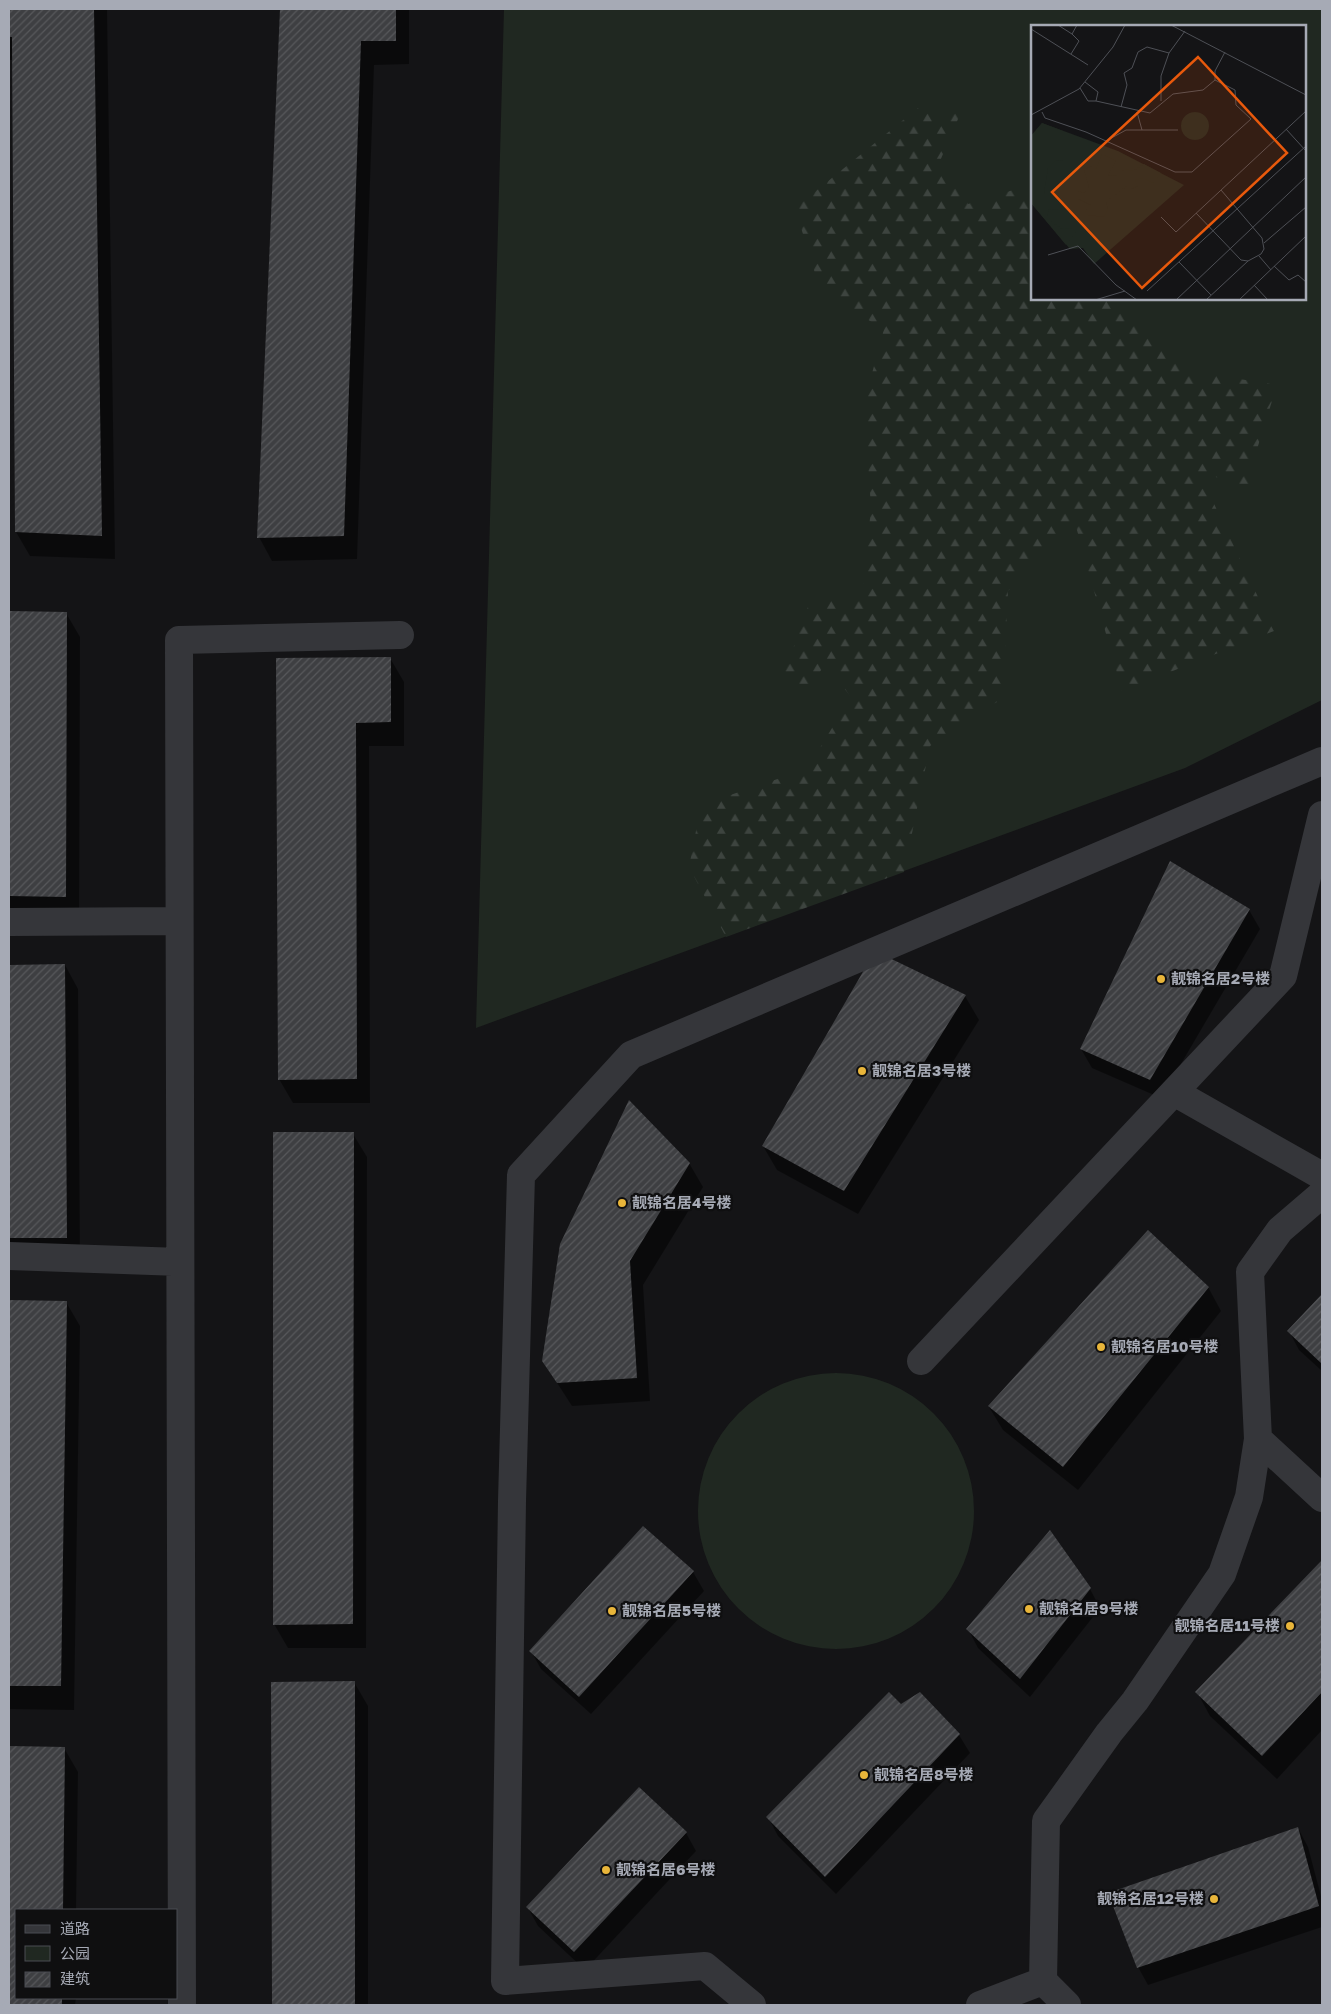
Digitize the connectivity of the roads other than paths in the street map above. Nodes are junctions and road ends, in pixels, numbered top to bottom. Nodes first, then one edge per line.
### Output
1 (400, 635) dead end
2 (1322, 761) edge
3 (1322, 815) edge
4 (9, 922) edge
5 (179, 922) junction
6 (1174, 1092) junction
7 (1322, 1176) edge
8 (1322, 1194) edge
9 (9, 1256) edge
10 (180, 1262) junction
11 (921, 1361) dead end
12 (1258, 1439) junction
13 (1322, 1498) edge
14 (1043, 1981) junction
15 (182, 2005) edge
16 (752, 2005) edge
17 (980, 2005) edge
18 (1067, 2005) edge

1 - 5 street
2 - 16 street
3 - 6 street
4 - 5 street
5 - 10 street
6 - 7 street
6 - 11 street
8 - 12 street
9 - 10 street
10 - 15 street
12 - 13 street
12 - 14 street
14 - 17 street
14 - 18 street

